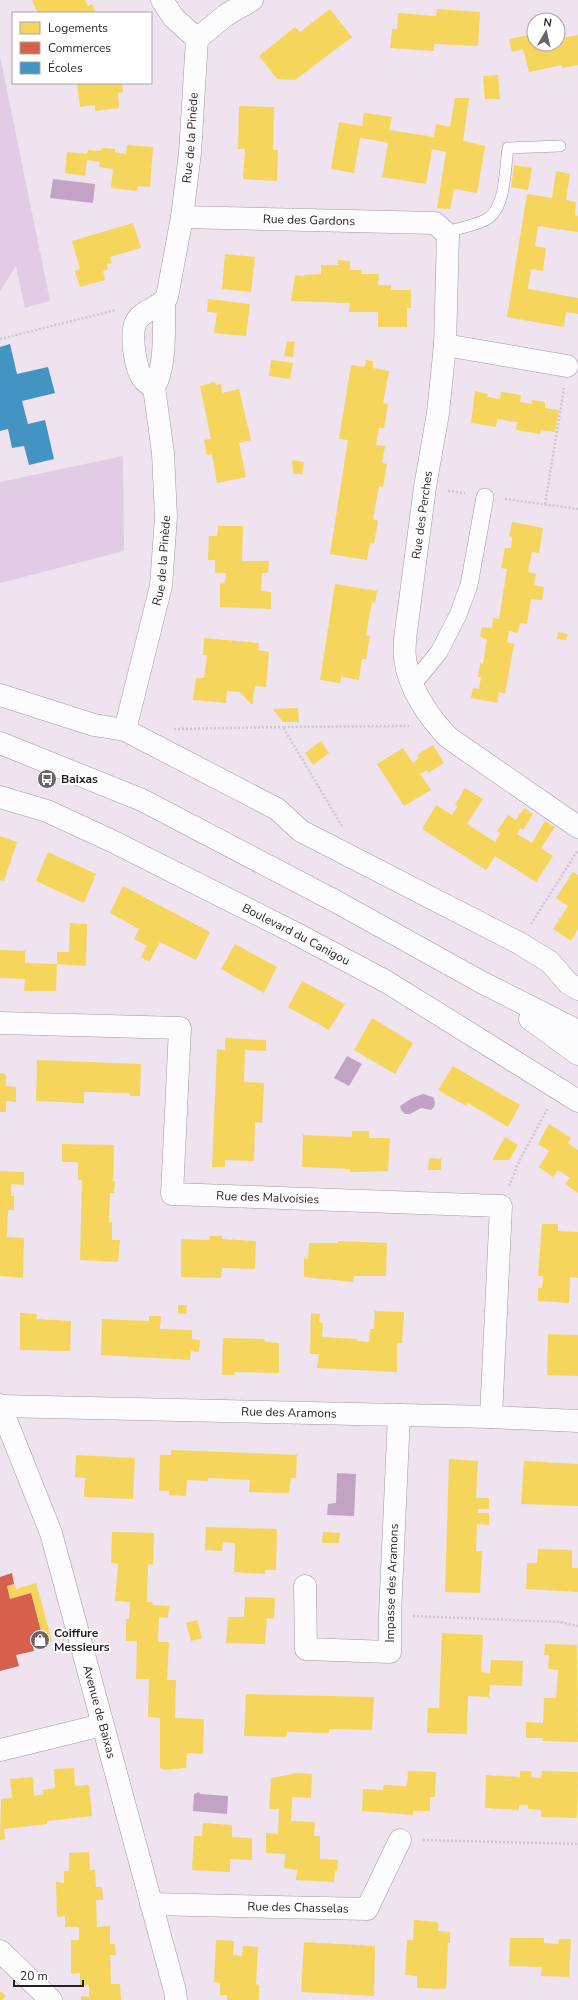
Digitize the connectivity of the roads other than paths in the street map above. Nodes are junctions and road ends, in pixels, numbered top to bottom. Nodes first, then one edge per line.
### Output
1 (162, 0) edge
2 (252, 0) edge
3 (197, 39) junction
4 (560, 146) dead end
5 (182, 217) junction
6 (440, 228) junction
7 (164, 302) junction
8 (445, 345) junction
9 (567, 366) road end
10 (154, 387) junction
11 (485, 497) dead end
12 (413, 684) junction
13 (0, 695) edge
14 (125, 730) junction
15 (0, 742) edge
16 (0, 752) edge
17 (26, 754) junction
18 (0, 797) edge
19 (578, 827) edge
20 (483, 983) junction
21 (578, 989) edge
22 (0, 1023) edge
23 (578, 1031) edge
24 (578, 1054) edge
25 (578, 1101) edge
26 (0, 1406) edge
27 (400, 1415) junction
28 (491, 1417) junction
29 (578, 1421) edge
30 (305, 1586) dead end
31 (102, 1725) junction
32 (0, 1750) edge
33 (400, 1840) road end
34 (151, 1904) junction
35 (0, 1951) edge
36 (50, 2000) edge
37 (176, 2000) edge

1 - 3 street
2 - 3 street
3 - 5 street, Rue de la Pinède
4 - 6 lane
5 - 6 street, Rue des Gardons
5 - 7 street, Rue de la Pinède
6 - 8 street, Rue des Perches
7 - 10 street, Rue de la Pinède
7 - 10 street
8 - 9 street
8 - 12 street, Rue des Perches
10 - 14 street, Rue de la Pinède
11 - 12 street
12 - 19 street, Rue des Perches
13 - 14 street
14 - 21 street
15 - 17 street
16 - 17 street
17 - 20 street
18 - 25 street, Boulevard du Canigou
20 - 23 street
20 - 24 street
22 - 28 street, Rue des Malvoisies
26 - 27 street, Rue des Aramons
26 - 31 street, Avenue de Baixas
27 - 28 street, Rue des Aramons
27 - 30 street, Impasse des Aramons
28 - 29 street, Rue des Aramons
31 - 32 street
31 - 34 street, Avenue de Baixas
33 - 34 street, Rue des Chasselas
34 - 37 street, Avenue de Baixas
35 - 36 street

